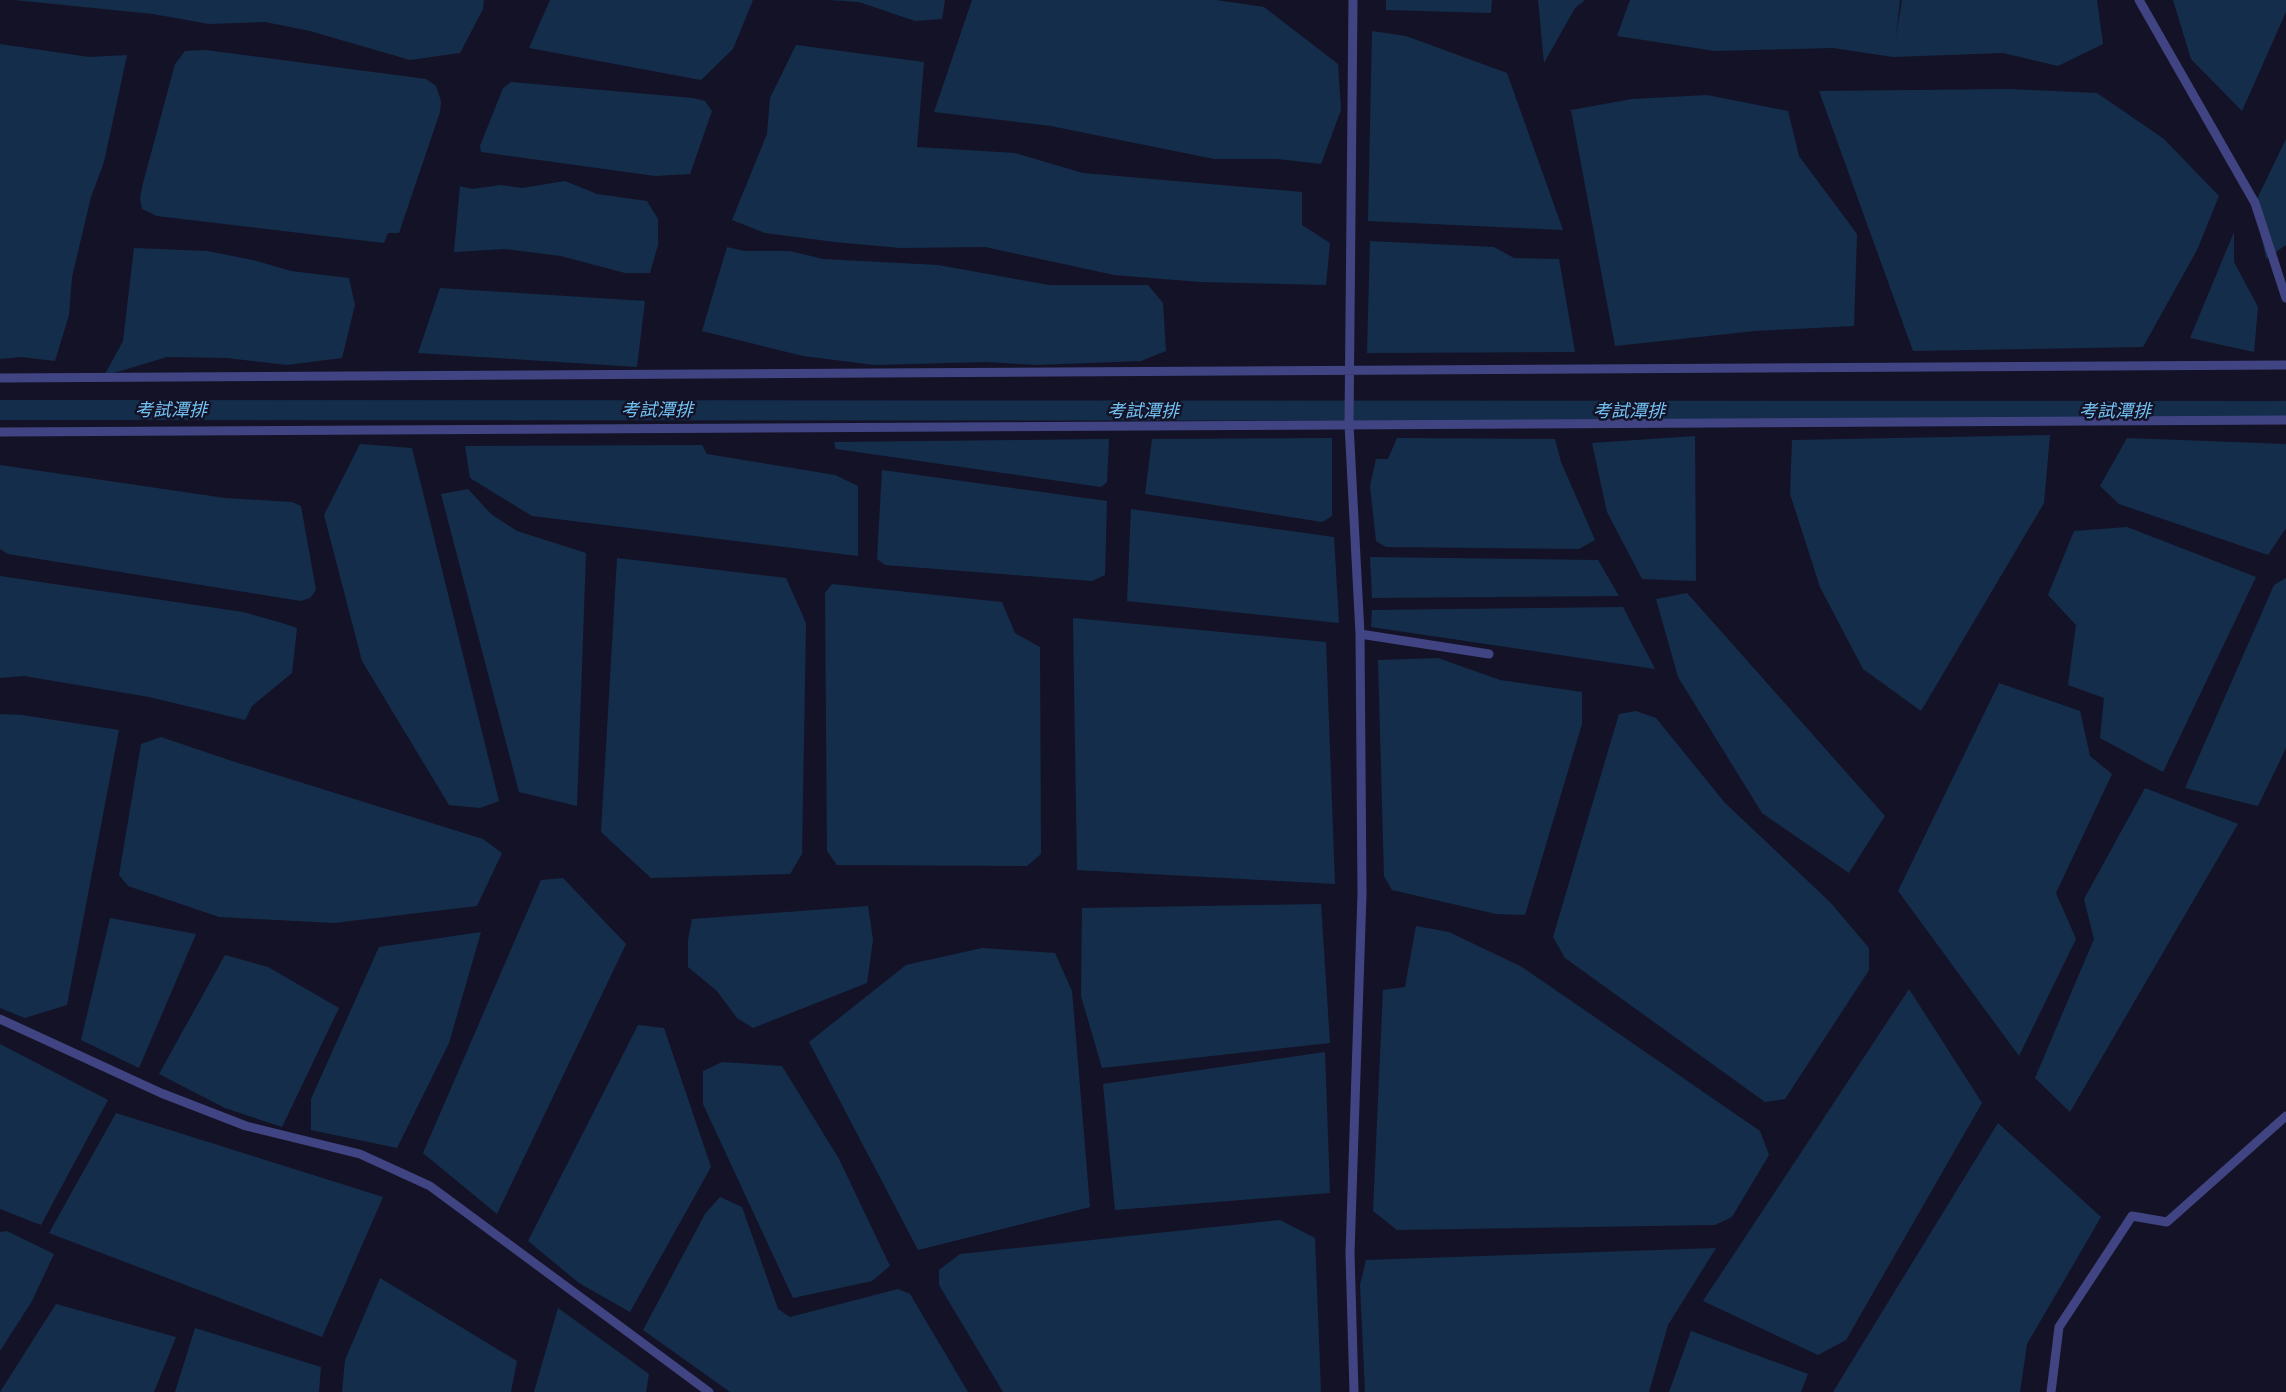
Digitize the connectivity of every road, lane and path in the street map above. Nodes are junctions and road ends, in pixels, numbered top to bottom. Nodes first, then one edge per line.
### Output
1 (1353, 0) edge
2 (2139, 0) edge
3 (2286, 298) edge
4 (2286, 365) edge
5 (1351, 372) junction
6 (0, 378) edge
7 (1349, 420) junction
8 (2286, 420) edge
9 (0, 432) edge
10 (1360, 634) junction
11 (1489, 654) dead end
12 (0, 1019) edge
13 (2286, 1116) edge
14 (709, 1392) edge
15 (1354, 1392) edge
16 (2051, 1392) edge

1 - 5 lane
2 - 3 lane
4 - 5 lane
5 - 6 lane
5 - 7 lane
7 - 8 lane
7 - 9 lane
7 - 10 lane
10 - 11 lane
10 - 15 lane
12 - 14 lane
13 - 16 lane

